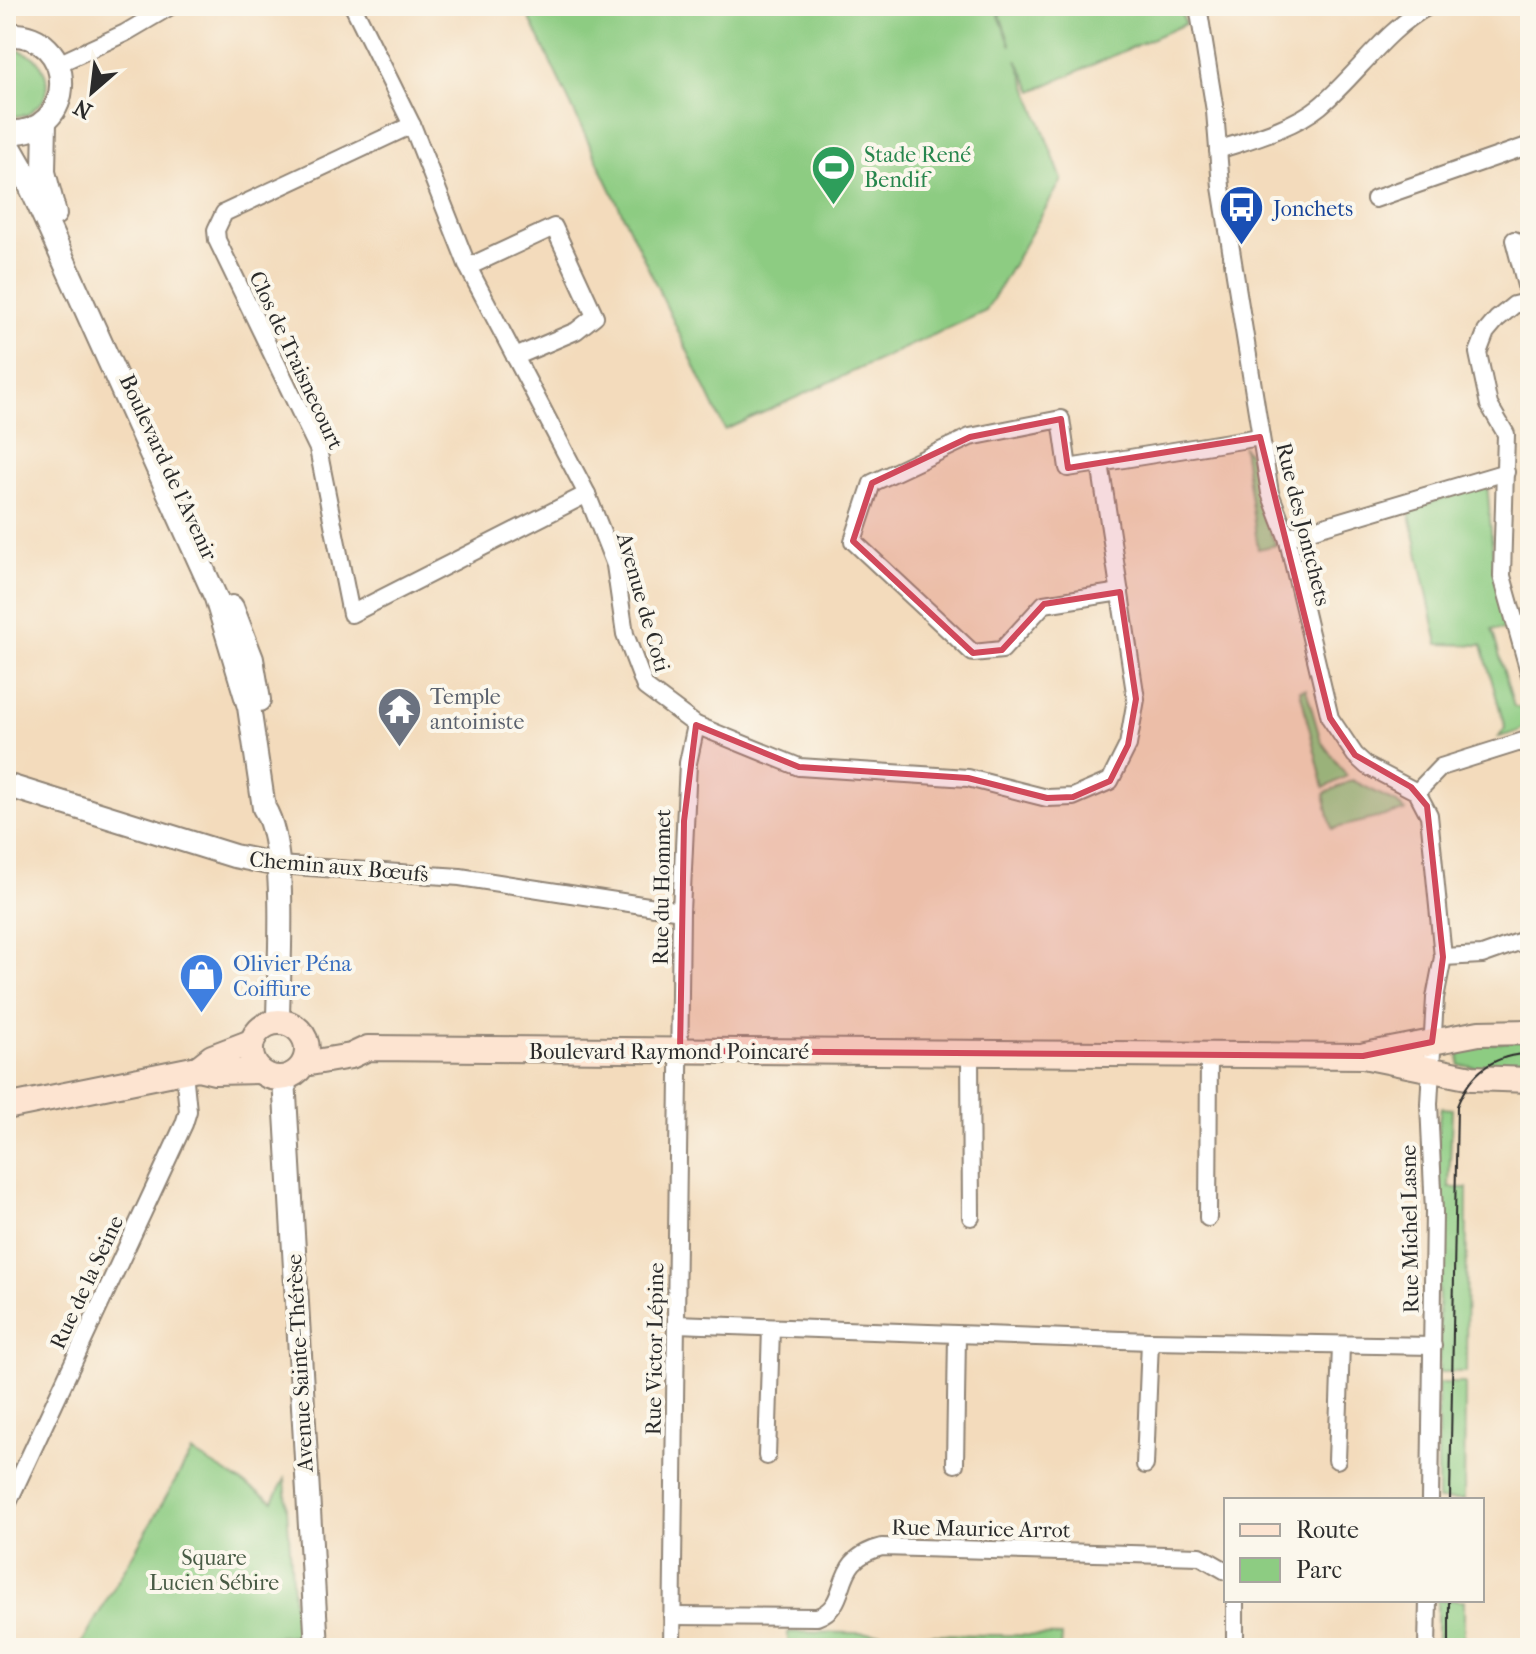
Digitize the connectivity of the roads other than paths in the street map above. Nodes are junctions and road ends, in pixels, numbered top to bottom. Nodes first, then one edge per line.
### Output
1 (171, 6) edge
2 (353, 6) edge
3 (1198, 6) edge
4 (1429, 6) edge
5 (6, 35) edge
6 (58, 64) junction
7 (45, 121) junction
8 (412, 125) junction
9 (6, 132) edge
10 (6, 140) edge
11 (1530, 145) edge
12 (1218, 150) junction
13 (1375, 199) dead end
14 (1514, 240) dead end
15 (468, 267) junction
16 (1530, 301) edge
17 (515, 357) junction
18 (1260, 437) junction
19 (1100, 463) junction
20 (1506, 472) junction
21 (587, 494) junction
22 (1287, 537) junction
23 (1120, 592) junction
24 (1530, 675) edge
25 (696, 725) junction
26 (1530, 739) edge
27 (6, 785) edge
28 (1417, 792) junction
29 (271, 819) junction
30 (278, 865) junction
31 (681, 911) junction
32 (1530, 938) edge
33 (1443, 957) junction
34 (278, 1022) junction
35 (1530, 1032) edge
36 (303, 1035) junction
37 (251, 1042) junction
38 (1432, 1042) junction
39 (368, 1048) junction
40 (680, 1051) junction
41 (970, 1053) junction
42 (1209, 1055) junction
43 (1363, 1056) junction
44 (304, 1064) junction
45 (191, 1070) junction
46 (260, 1071) junction
47 (1431, 1072) junction
48 (284, 1078) junction
49 (1530, 1080) edge
50 (6, 1107) edge
51 (971, 1217) dead end
52 (1208, 1218) dead end
53 (676, 1324) junction
54 (771, 1328) junction
55 (957, 1335) junction
56 (1150, 1341) junction
57 (1341, 1345) junction
58 (1433, 1346) junction
59 (767, 1456) dead end
60 (1337, 1460) dead end
61 (955, 1464) dead end
62 (1145, 1465) dead end
63 (1430, 1498) edge
64 (6, 1507) edge
65 (1224, 1570) edge
66 (1235, 1602) edge
67 (1428, 1602) edge
68 (672, 1616) junction
69 (317, 1648) edge
70 (672, 1648) edge
71 (1235, 1648) edge
72 (1427, 1648) edge

1 - 6 street
2 - 8 street, Avenue de Coti
3 - 12 street, Rue des Jontchets
4 - 12 street
5 - 6 street
6 - 7 street
7 - 9 street
7 - 29 street, Boulevard de l'Avenir
8 - 15 street, Avenue de Coti
8 - 21 street, Clos de Traisnecourt
10 - 29 street, Boulevard de l'Avenir
11 - 13 street
12 - 18 street, Rue des Jontchets
14 - 16 street
15 - 17 street, Avenue de Coti
15 - 17 street
16 - 20 street
17 - 21 street, Avenue de Coti
18 - 19 street
18 - 22 street, Rue des Jontchets
19 - 23 street, Avenue de Coti
19 - 23 street
20 - 22 street
20 - 24 street
21 - 25 street, Avenue de Coti
22 - 28 street, Rue des Jontchets
23 - 25 street, Avenue de Coti
25 - 31 street, Rue du Hommet
26 - 28 street
27 - 30 street, Chemin aux Bœufs
28 - 33 street
29 - 30 street, Boulevard de l'Avenir
30 - 31 street, Chemin aux Bœufs
30 - 34 street
31 - 40 street, Rue du Hommet
32 - 33 street
33 - 38 street, Rue Michel Lasne
34 - 36 main road
34 - 37 main road
35 - 38 main road, Boulevard Raymond Poincaré
36 - 39 main road, Boulevard Raymond Poincaré
36 - 44 main road
37 - 45 main road
37 - 46 main road
38 - 43 main road, Boulevard Raymond Poincaré
38 - 47 street, Rue Michel Lasne
39 - 40 main road, Boulevard Raymond Poincaré
39 - 44 main road, Boulevard Raymond Poincaré
40 - 41 main road, Boulevard Raymond Poincaré
40 - 53 street, Rue Victor Lépine
41 - 42 main road, Boulevard Raymond Poincaré
41 - 51 street
42 - 43 main road, Boulevard Raymond Poincaré
42 - 52 street
43 - 47 main road, Boulevard Raymond Poincaré
44 - 48 main road
45 - 46 main road
45 - 50 main road
45 - 64 street, Rue de la Seine
46 - 48 main road
47 - 49 main road, Boulevard Raymond Poincaré
47 - 58 street, Rue Michel Lasne
48 - 69 street, Avenue Sainte-Thérèse
53 - 54 street
53 - 68 street, Rue Victor Lépine
54 - 55 street
54 - 59 street
55 - 56 street
55 - 61 street
56 - 57 street
56 - 62 street
57 - 58 street
57 - 60 street
58 - 63 street, Rue Michel Lasne
65 - 68 street, Rue Maurice Arrot
66 - 71 street
67 - 72 street
68 - 70 street, Rue Victor Lépine

